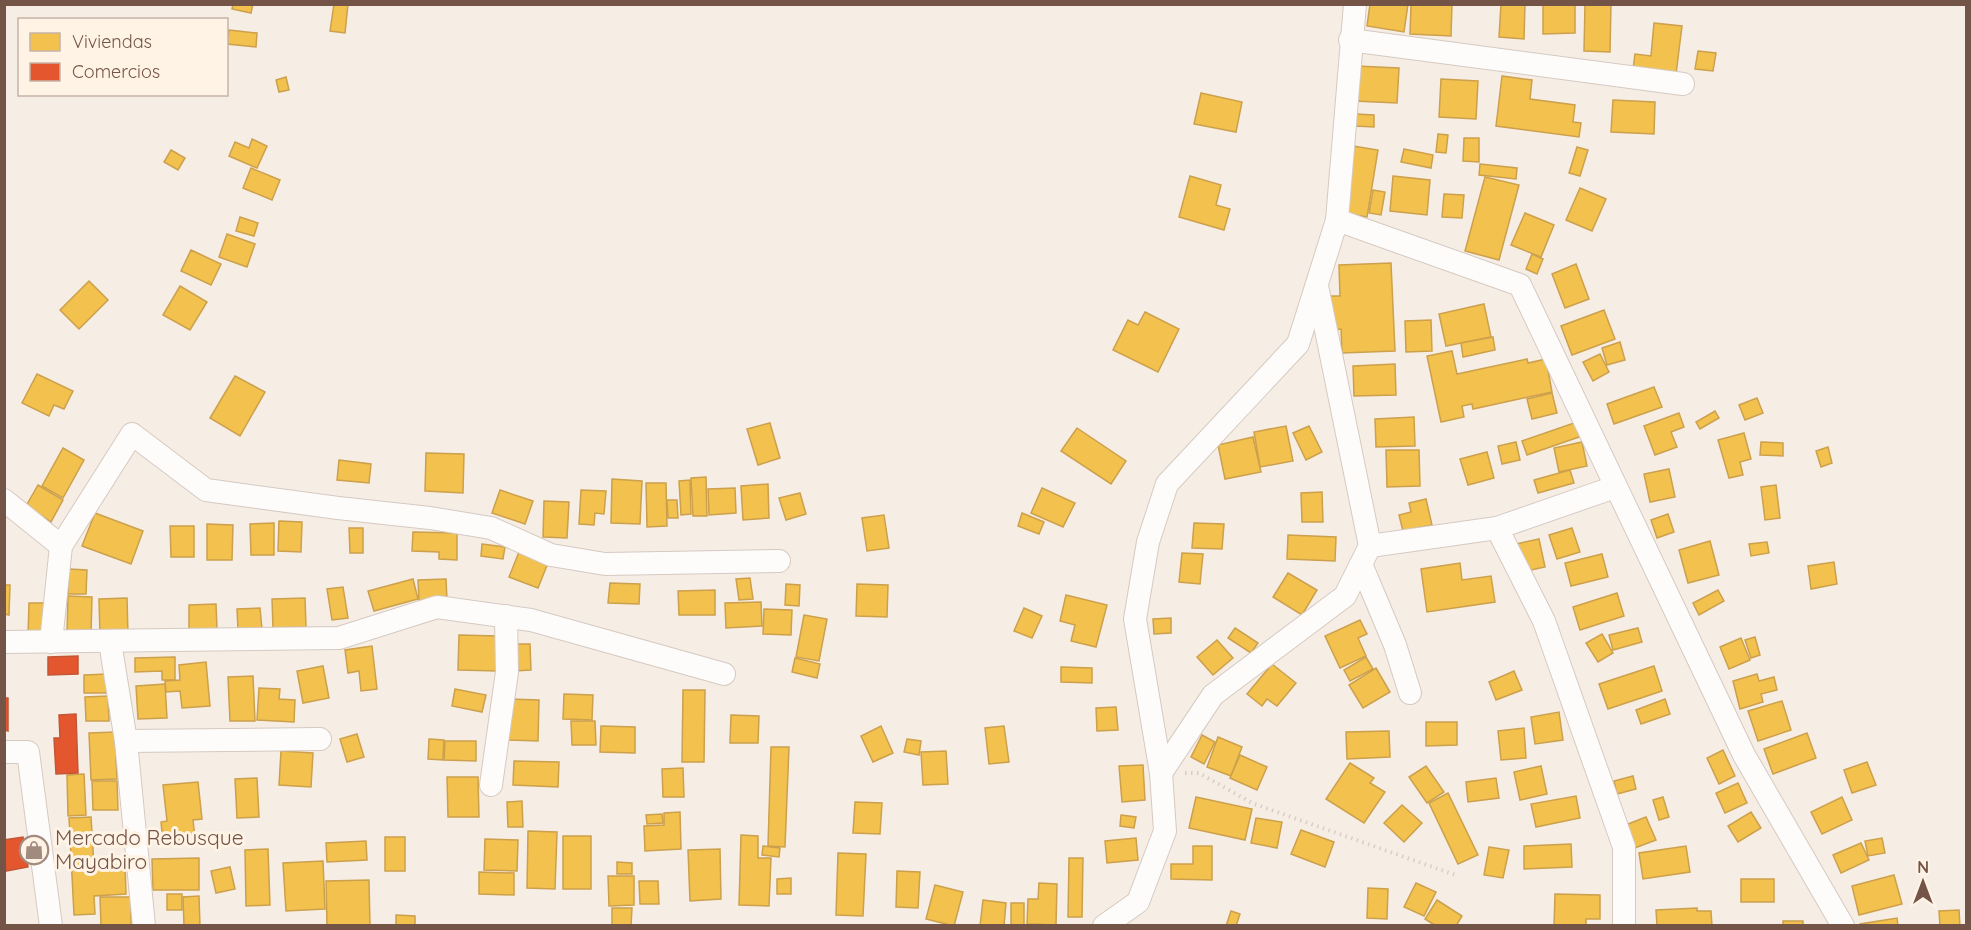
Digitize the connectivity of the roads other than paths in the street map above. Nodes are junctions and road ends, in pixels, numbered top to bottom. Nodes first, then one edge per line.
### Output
1 (1355, 4) edge
2 (1350, 40) junction
3 (1683, 84) dead end
4 (1337, 220) junction
5 (1317, 283) junction
6 (1615, 487) junction
7 (4, 500) edge
8 (1497, 528) junction
9 (61, 546) junction
10 (1366, 555) junction
11 (779, 561) dead end
12 (506, 616) junction
13 (4, 642) edge
14 (51, 642) junction
15 (110, 642) junction
16 (724, 674) dead end
17 (1410, 693) dead end
18 (320, 739) dead end
19 (126, 741) junction
20 (4, 752) edge
21 (1161, 773) junction
22 (491, 785) dead end
23 (51, 926) edge
24 (144, 926) edge
25 (1104, 926) edge
26 (1624, 926) edge
27 (1843, 926) edge

1 - 2 street
2 - 3 street
2 - 4 street
4 - 5 street
4 - 6 street
5 - 10 street
5 - 21 street
6 - 8 street
6 - 27 street
7 - 9 street
8 - 10 street
8 - 26 street
9 - 11 street
9 - 14 street
10 - 17 street
10 - 21 street
12 - 15 street
12 - 16 street
12 - 22 street
13 - 14 street
14 - 15 street
15 - 19 street
18 - 19 street
19 - 24 street
20 - 23 street
21 - 25 street

